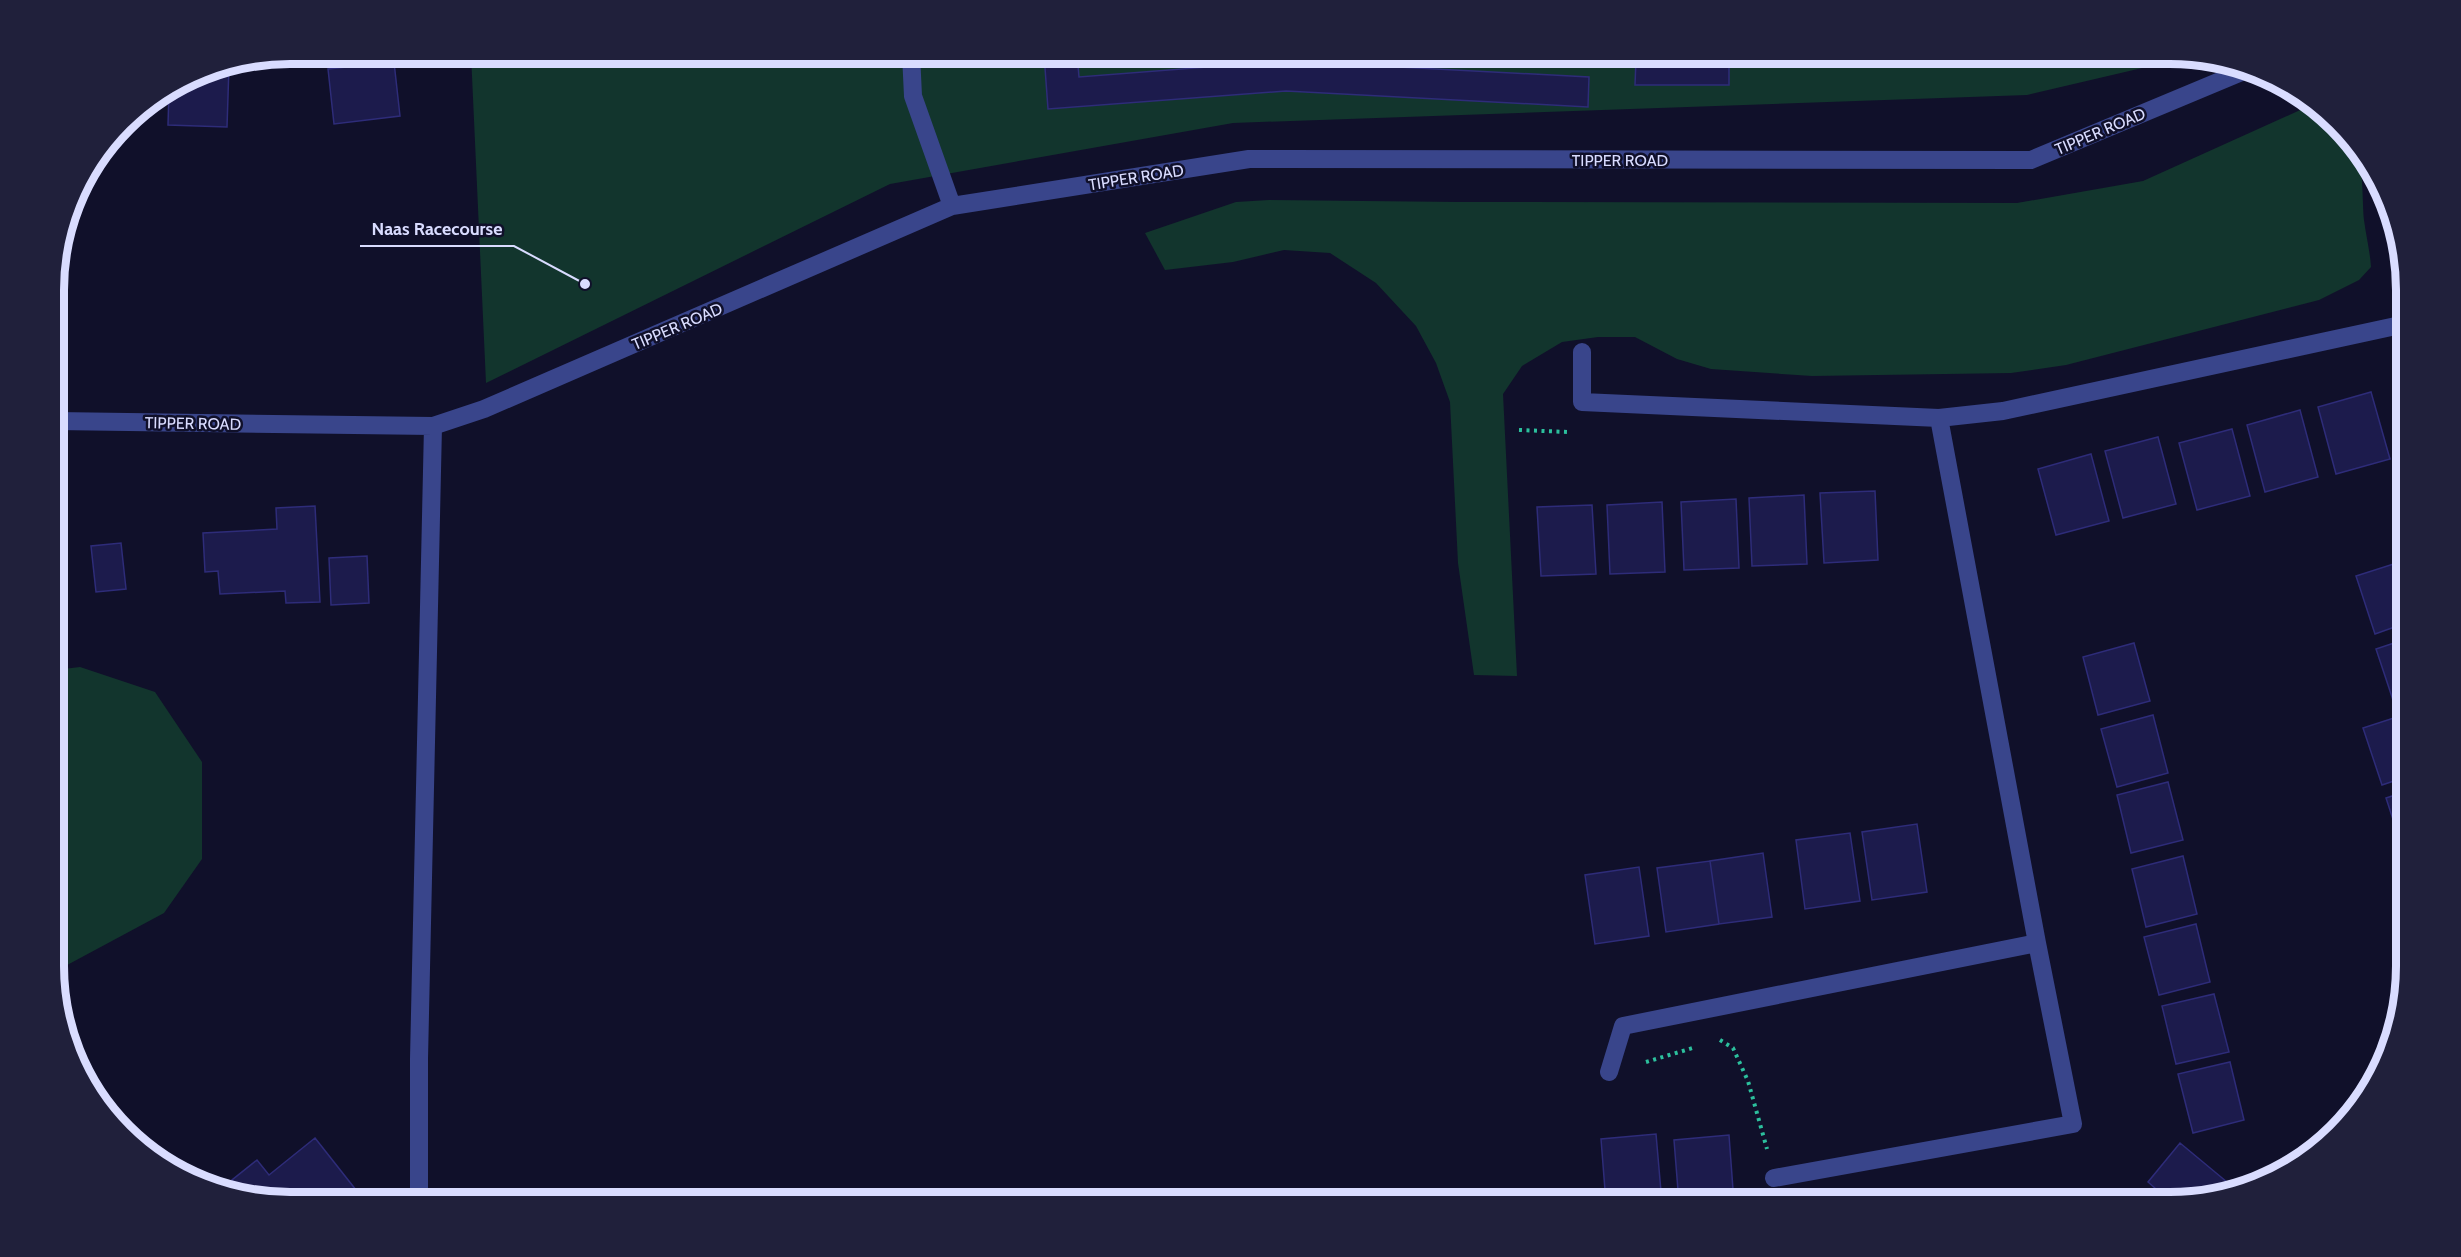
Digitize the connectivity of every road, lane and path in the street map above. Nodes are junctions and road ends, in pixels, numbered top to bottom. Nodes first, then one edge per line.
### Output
1 (912, 64) edge
2 (2236, 74) edge
3 (952, 206) junction
4 (2396, 326) edge
5 (1582, 352) dead end
6 (1939, 418) junction
7 (64, 421) edge
8 (433, 426) junction
9 (1519, 430) dead end
10 (1578, 433) dead end
11 (2037, 943) junction
12 (1711, 1042) dead end
13 (1703, 1045) dead end
14 (1609, 1072) joint
15 (1774, 1178) joint
16 (419, 1192) edge

1 - 3 street
2 - 3 street, TIPPER ROAD
3 - 8 street, TIPPER ROAD
4 - 6 street
5 - 6 street
6 - 11 street
7 - 8 street, TIPPER ROAD
8 - 16 street
9 - 10 path
11 - 14 street
11 - 15 street
12 - 15 path
13 - 14 path

